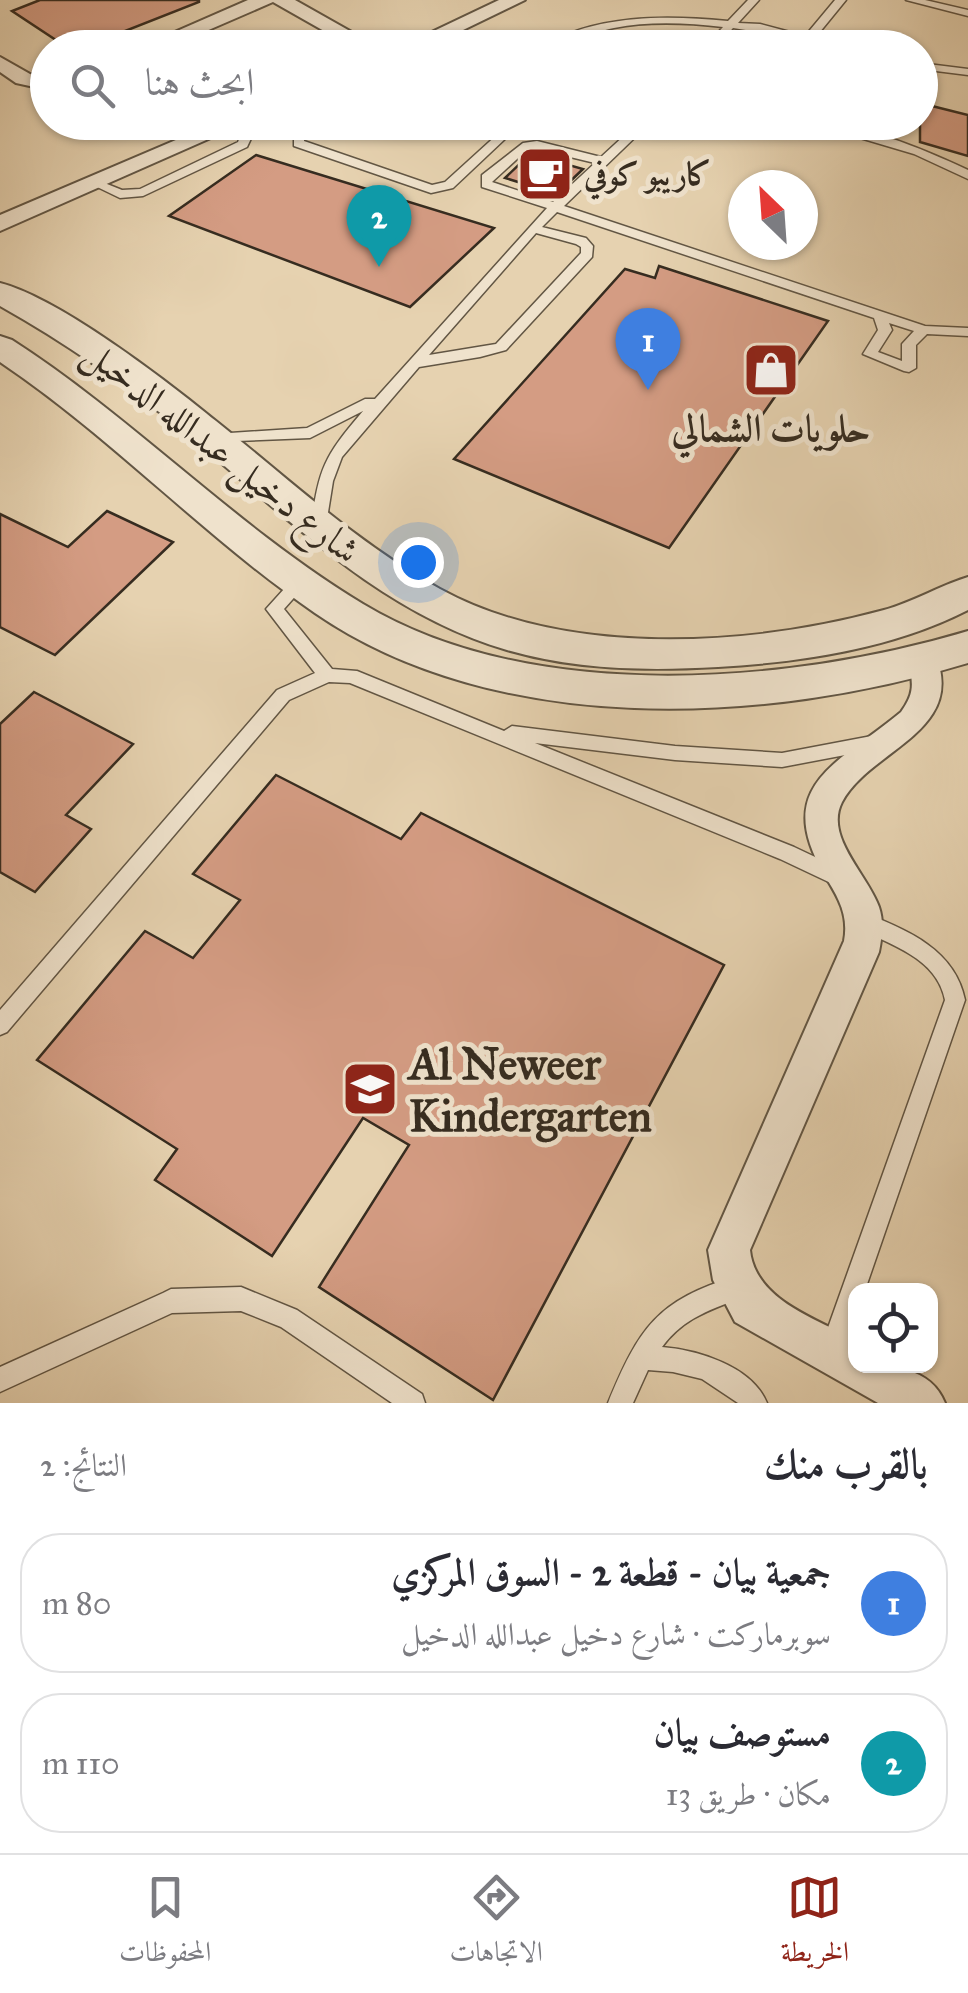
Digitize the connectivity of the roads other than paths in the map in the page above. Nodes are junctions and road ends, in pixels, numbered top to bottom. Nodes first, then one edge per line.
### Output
1 (265, 0) edge
2 (281, 0) edge
3 (515, 0) edge
4 (754, 0) edge
5 (841, 0) edge
6 (919, 1) edge
7 (968, 13) edge
8 (734, 20) junction
9 (760, 27) junction
10 (192, 30) edge
11 (337, 30) edge
12 (449, 30) edge
13 (572, 30) edge
14 (725, 30) edge
15 (758, 30) edge
16 (772, 30) edge
17 (816, 30) edge
18 (0, 63) edge
19 (938, 68) edge
20 (968, 72) edge
21 (30, 80) edge
22 (197, 140) edge
23 (298, 140) edge
24 (498, 140) edge
25 (628, 140) edge
26 (875, 140) edge
27 (605, 162) junction
28 (968, 175) edge
29 (553, 208) junction
30 (28, 215) junction
31 (0, 224) edge
32 (533, 228) junction
33 (0, 240) edge
34 (0, 292) edge
35 (880, 313) junction
36 (924, 330) junction
37 (968, 332) edge
38 (0, 347) edge
39 (416, 364) junction
40 (392, 388) junction
41 (215, 439) junction
42 (319, 527) junction
43 (300, 582) junction
44 (968, 592) edge
45 (968, 647) edge
46 (924, 663) junction
47 (327, 675) junction
48 (494, 732) junction
49 (888, 740) junction
50 (852, 884) junction
51 (864, 922) junction
52 (0, 1025) edge
53 (737, 1288) junction
54 (830, 1354) junction
55 (642, 1358) junction
56 (0, 1380) edge
57 (413, 1403) edge
58 (620, 1403) edge
59 (756, 1403) edge
60 (922, 1403) edge

1 - 10 street
2 - 11 street
3 - 12 street
4 - 8 lane
5 - 17 lane
6 - 7 lane
8 - 9 lane
8 - 13 lane
8 - 14 lane
9 - 15 lane
9 - 16 lane
18 - 21 street
19 - 20 lane
22 - 30 street
23 - 24 lane
25 - 27 lane
26 - 28 lane
27 - 29 lane
27 - 29 lane
29 - 32 lane
29 - 35 lane
30 - 31 street
30 - 33 street
32 - 39 lane
32 - 39 lane
34 - 41 street, شارع دخيل عبدالله الدخيل
35 - 36 lane
35 - 36 lane
36 - 37 lane
38 - 43 street, شارع دخيل عبدالله الدخيل
39 - 40 lane
40 - 41 lane
40 - 42 lane
41 - 42 street, شارع دخيل عبدالله الدخيل
42 - 44 street, شارع دخيل عبدالله الدخيل
43 - 46 street, شارع دخيل عبدالله الدخيل
43 - 47 lane
45 - 46 street, شارع دخيل عبدالله الدخيل
46 - 49 street
47 - 48 lane
47 - 52 lane
48 - 49 lane
48 - 50 lane
49 - 50 street
50 - 51 street
51 - 53 street
51 - 54 lane
53 - 54 street
53 - 55 lane
54 - 60 street
55 - 58 lane
55 - 59 lane
56 - 57 lane

